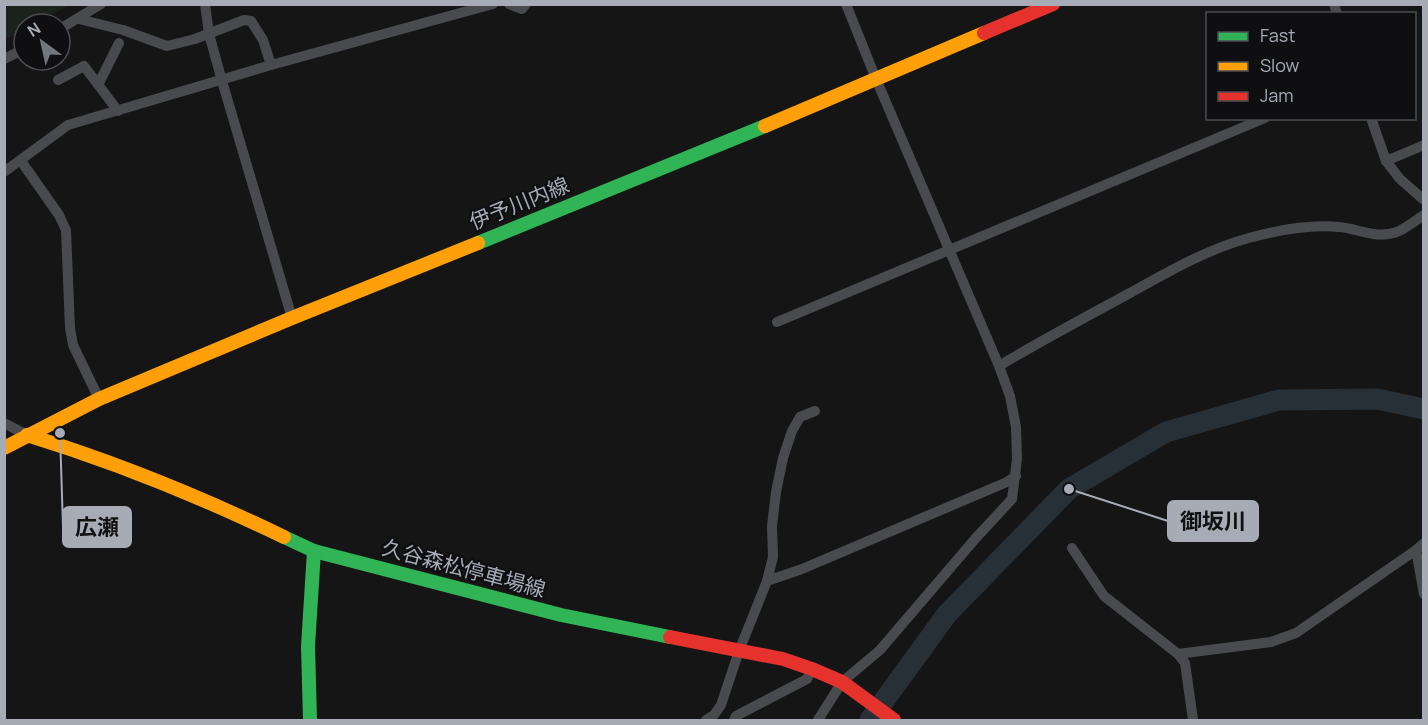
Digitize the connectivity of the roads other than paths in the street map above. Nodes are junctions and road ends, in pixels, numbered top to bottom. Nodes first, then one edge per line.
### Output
1 (101, 4) edge
2 (205, 4) edge
3 (493, 4) edge
4 (509, 4) edge
5 (526, 4) edge
6 (846, 4) edge
7 (1053, 4) edge
8 (79, 19) junction
9 (72, 23) edge
10 (209, 34) junction
11 (119, 43) dead end
12 (271, 65) junction
13 (876, 79) junction
14 (58, 80) dead end
15 (222, 81) junction
16 (98, 85) junction
17 (118, 111) junction
18 (1259, 120) edge
19 (1372, 120) edge
20 (1424, 145) edge
21 (21, 161) junction
22 (1386, 161) junction
23 (4, 172) edge
24 (1424, 200) edge
25 (1424, 215) edge
26 (950, 249) junction
27 (292, 318) junction
28 (777, 322) dead end
29 (999, 366) junction
30 (99, 399) junction
31 (815, 411) dead end
32 (4, 423) edge
33 (27, 435) junction
34 (4, 448) edge
35 (1016, 476) junction
36 (1420, 546) edge
37 (1072, 548) dead end
38 (314, 551) junction
39 (767, 581) junction
40 (1424, 594) edge
41 (739, 651) junction
42 (1178, 654) junction
43 (812, 669) junction
44 (846, 685) junction
45 (310, 720) edge
46 (706, 720) edge
47 (734, 720) edge
48 (818, 720) edge
49 (894, 720) edge
50 (1192, 720) edge

1 - 8 street
2 - 10 street
3 - 12 street
4 - 5 street
6 - 13 street
7 - 13 main road, 伊予川内線
8 - 9 street
8 - 10 street
10 - 12 street
10 - 15 street
11 - 16 street
12 - 15 street
13 - 26 street
13 - 27 main road, 伊予川内線
14 - 16 street
15 - 17 street
15 - 27 street
16 - 17 street
17 - 21 street
18 - 26 street
19 - 22 street
20 - 22 street
21 - 23 street
21 - 30 street
22 - 24 street
25 - 29 street
26 - 28 street
26 - 29 street
27 - 30 main road, 伊予川内線
29 - 35 street
30 - 33 main road, 伊予川内線
31 - 39 street
32 - 33 street
33 - 34 main road, 伊予川内線
33 - 38 main road, 久谷森松停車場線
35 - 39 street
35 - 44 street
36 - 40 street
36 - 42 street
37 - 42 street
38 - 41 main road, 久谷森松停車場線
38 - 45 main road
39 - 41 street
41 - 43 main road, 久谷森松停車場線
41 - 46 street
42 - 50 street
43 - 44 main road, 久谷森松停車場線
43 - 47 street
44 - 48 street
44 - 49 main road, 久谷森松停車場線

